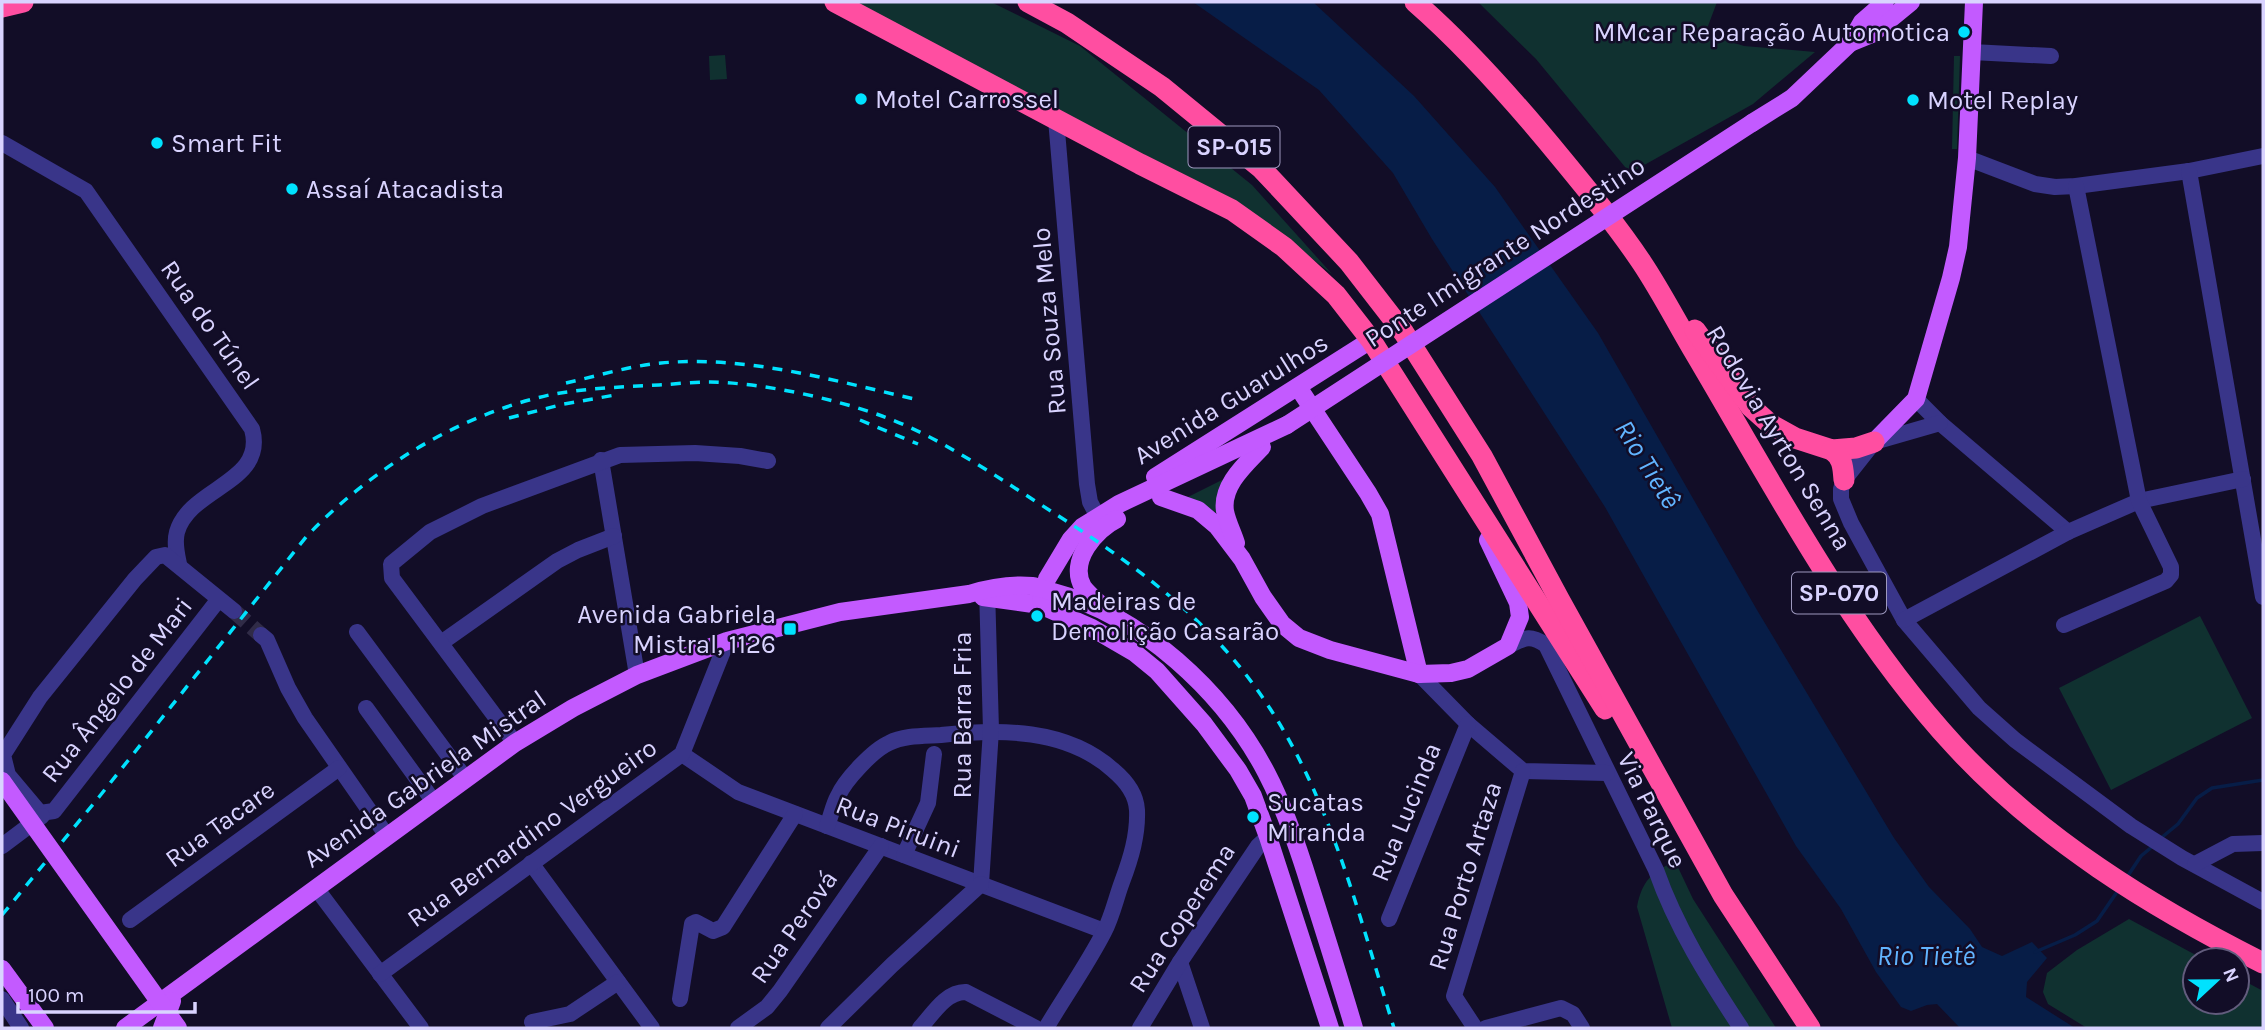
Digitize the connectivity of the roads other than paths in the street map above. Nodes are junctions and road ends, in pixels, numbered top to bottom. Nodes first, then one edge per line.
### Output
1 (23, 2) edge
2 (835, 2) edge
3 (1028, 2) edge
4 (1415, 2) edge
5 (1885, 2) edge
6 (1911, 2) edge
7 (1974, 2) edge
8 (2, 7) edge
9 (1850, 43) junction
10 (1972, 52) junction
11 (2051, 56) dead end
12 (1056, 119) junction
13 (2, 143) edge
14 (2263, 156) edge
15 (1967, 158) junction
16 (2189, 171) junction
17 (2076, 186) junction
18 (1642, 263) junction
19 (1371, 340) junction
20 (1298, 387) junction
21 (1916, 399) junction
22 (1940, 423) junction
23 (1287, 425) junction
24 (1874, 442) junction
25 (1262, 447) junction
26 (1832, 450) junction
27 (601, 460) junction
28 (768, 461) dead end
29 (2243, 479) junction
30 (1844, 480) junction
31 (1161, 497) junction
32 (2139, 500) junction
33 (1119, 504) junction
34 (1098, 517) junction
35 (1484, 519) junction
36 (2068, 532) junction
37 (614, 536) junction
38 (1061, 555) junction
39 (1242, 559) junction
40 (179, 564) junction
41 (1011, 586) junction
42 (981, 593) junction
43 (1042, 597) junction
44 (2263, 597) edge
45 (219, 599) junction
46 (234, 611) tunnel mouth
47 (1107, 612) junction
48 (1904, 620) junction
49 (2064, 625) dead end
50 (357, 632) dead end
51 (261, 635) tunnel mouth
52 (727, 640) junction
53 (440, 643) junction
54 (1508, 646) junction
55 (1419, 674) junction
56 (637, 675) junction
57 (366, 708) dead end
58 (1468, 724) junction
59 (991, 730) junction
60 (515, 743) junction
61 (682, 754) junction
62 (934, 754) dead end
63 (3, 755) edge
64 (339, 768) junction
65 (1523, 771) junction
66 (1266, 772) junction
67 (1607, 773) junction
68 (1656, 773) junction
69 (465, 778) junction
70 (2, 781) edge
71 (1245, 782) junction
72 (434, 802) junction
73 (50, 812) junction
74 (795, 814) junction
75 (827, 826) junction
76 (1293, 832) junction
77 (387, 835) junction
78 (1268, 837) junction
79 (2263, 843) edge
80 (2, 846) edge
81 (880, 846) junction
82 (904, 855) junction
83 (2189, 861) junction
84 (531, 863) junction
85 (981, 884) junction
86 (316, 888) junction
87 (2263, 902) edge
88 (1389, 919) dead end
89 (130, 920) dead end
90 (1104, 931) junction
91 (1180, 962) junction
92 (2263, 962) edge
93 (2, 969) edge
94 (380, 974) junction
95 (618, 982) junction
96 (176, 991) junction
97 (2, 999) edge
98 (680, 999) dead end
99 (532, 1022) dead end
100 (132, 1027) edge
101 (21, 1028) edge
102 (45, 1028) edge
103 (162, 1028) edge
104 (178, 1028) edge
105 (421, 1028) edge
106 (652, 1028) edge
107 (737, 1028) edge
108 (828, 1028) edge
109 (920, 1028) edge
110 (1036, 1028) edge
111 (1046, 1028) edge
112 (1140, 1028) edge
113 (1202, 1028) edge
114 (1330, 1028) edge
115 (1354, 1028) edge
116 (1475, 1028) edge
117 (1486, 1028) edge
118 (1582, 1028) edge
119 (1741, 1028) edge
120 (1810, 1028) edge

1 - 8 highway
2 - 12 highway
3 - 68 highway, SP-015
4 - 18 highway, Rodovia Ayrton Senna / SP-070
5 - 9 main road
6 - 9 main road
7 - 10 main road
9 - 23 main road, Ponte Imigrante Nordestino, bridge
10 - 11 street
10 - 15 main road
12 - 19 highway
12 - 34 street, Rua Souza Melo
13 - 40 street, Rua do Túnel
14 - 16 street
15 - 17 street
15 - 21 main road
16 - 17 street
16 - 29 street
17 - 32 street
18 - 26 highway
18 - 92 highway, Rodovia Ayrton Senna / SP-070
19 - 20 main road, Avenida Guarulhos
19 - 35 highway
20 - 33 main road, Avenida Guarulhos
20 - 55 main road
21 - 22 street
21 - 24 main road
22 - 24 street
22 - 36 street
23 - 25 main road, Avenida Guarulhos
23 - 33 main road, Avenida Guarulhos
24 - 26 highway
24 - 30 street
25 - 31 main road, Avenida Guarulhos
25 - 39 main road
26 - 30 highway
27 - 28 street
27 - 37 street
27 - 53 street
29 - 32 street
29 - 44 street
30 - 48 street
31 - 39 main road
31 - 47 main road, Avenida Guarulhos
32 - 36 street
32 - 49 street
33 - 34 main road, Avenida Guarulhos
34 - 38 main road, Avenida Guarulhos
35 - 54 main road
35 - 68 highway
36 - 48 street
37 - 53 street
37 - 56 street
38 - 41 main road
38 - 43 main road, Avenida Guarulhos
39 - 55 main road
40 - 45 street
40 - 63 street
41 - 42 main road, Avenida Gabriela Mistral
41 - 43 main road, Avenida Gabriela Mistral
42 - 43 main road, Avenida Gabriela Mistral
42 - 52 main road, Avenida Gabriela Mistral
42 - 59 street, Rua Barra Fria
43 - 47 main road
43 - 71 main road
45 - 46 street
45 - 73 street, Rua Ângelo de Mari
47 - 66 main road
48 - 83 street
50 - 69 street
51 - 64 street
52 - 56 main road, Avenida Gabriela Mistral
52 - 61 street, Rua Bernardino Vergueiro
53 - 60 street
54 - 55 main road
54 - 67 street, Via Parque
55 - 58 street
56 - 60 main road, Avenida Gabriela Mistral
57 - 72 street
58 - 65 street
58 - 88 street, Rua Lucinda
59 - 75 street
59 - 85 street, Rua Barra Fria
59 - 90 street
60 - 69 main road, Avenida Gabriela Mistral
61 - 74 street, Rua Piruini
61 - 84 street, Rua Bernardino Vergueiro
62 - 82 street
63 - 73 street
64 - 77 street
64 - 89 street, Rua Tacare
65 - 67 street
65 - 116 street, Rua Porto Artaza
66 - 71 main road
66 - 76 main road
67 - 119 street, Via Parque
68 - 120 highway
69 - 72 main road, Avenida Gabriela Mistral
70 - 104 main road, bridge
71 - 78 main road
72 - 77 main road, Avenida Gabriela Mistral
73 - 80 street, Rua Ângelo de Mari
74 - 75 street, Rua Piruini
74 - 98 street
75 - 81 street, Rua Piruini
76 - 78 main road
76 - 115 main road
77 - 86 main road, Avenida Gabriela Mistral
78 - 91 street, Rua Coperema
78 - 114 main road
79 - 83 street
81 - 82 street, Rua Piruini
81 - 107 street, Rua Perová
82 - 85 street, Rua Piruini
83 - 87 street
84 - 94 street, Rua Bernardino Vergueiro
84 - 95 street
85 - 90 street, Rua Piruini
85 - 108 street
86 - 94 street
86 - 96 main road, Avenida Gabriela Mistral
90 - 111 street
91 - 112 street, Rua Coperema
91 - 113 street
93 - 102 main road
94 - 105 street
95 - 99 street
95 - 106 street
96 - 100 main road, Avenida Gabriela Mistral
96 - 103 main road
97 - 101 street
109 - 110 street
117 - 118 street

